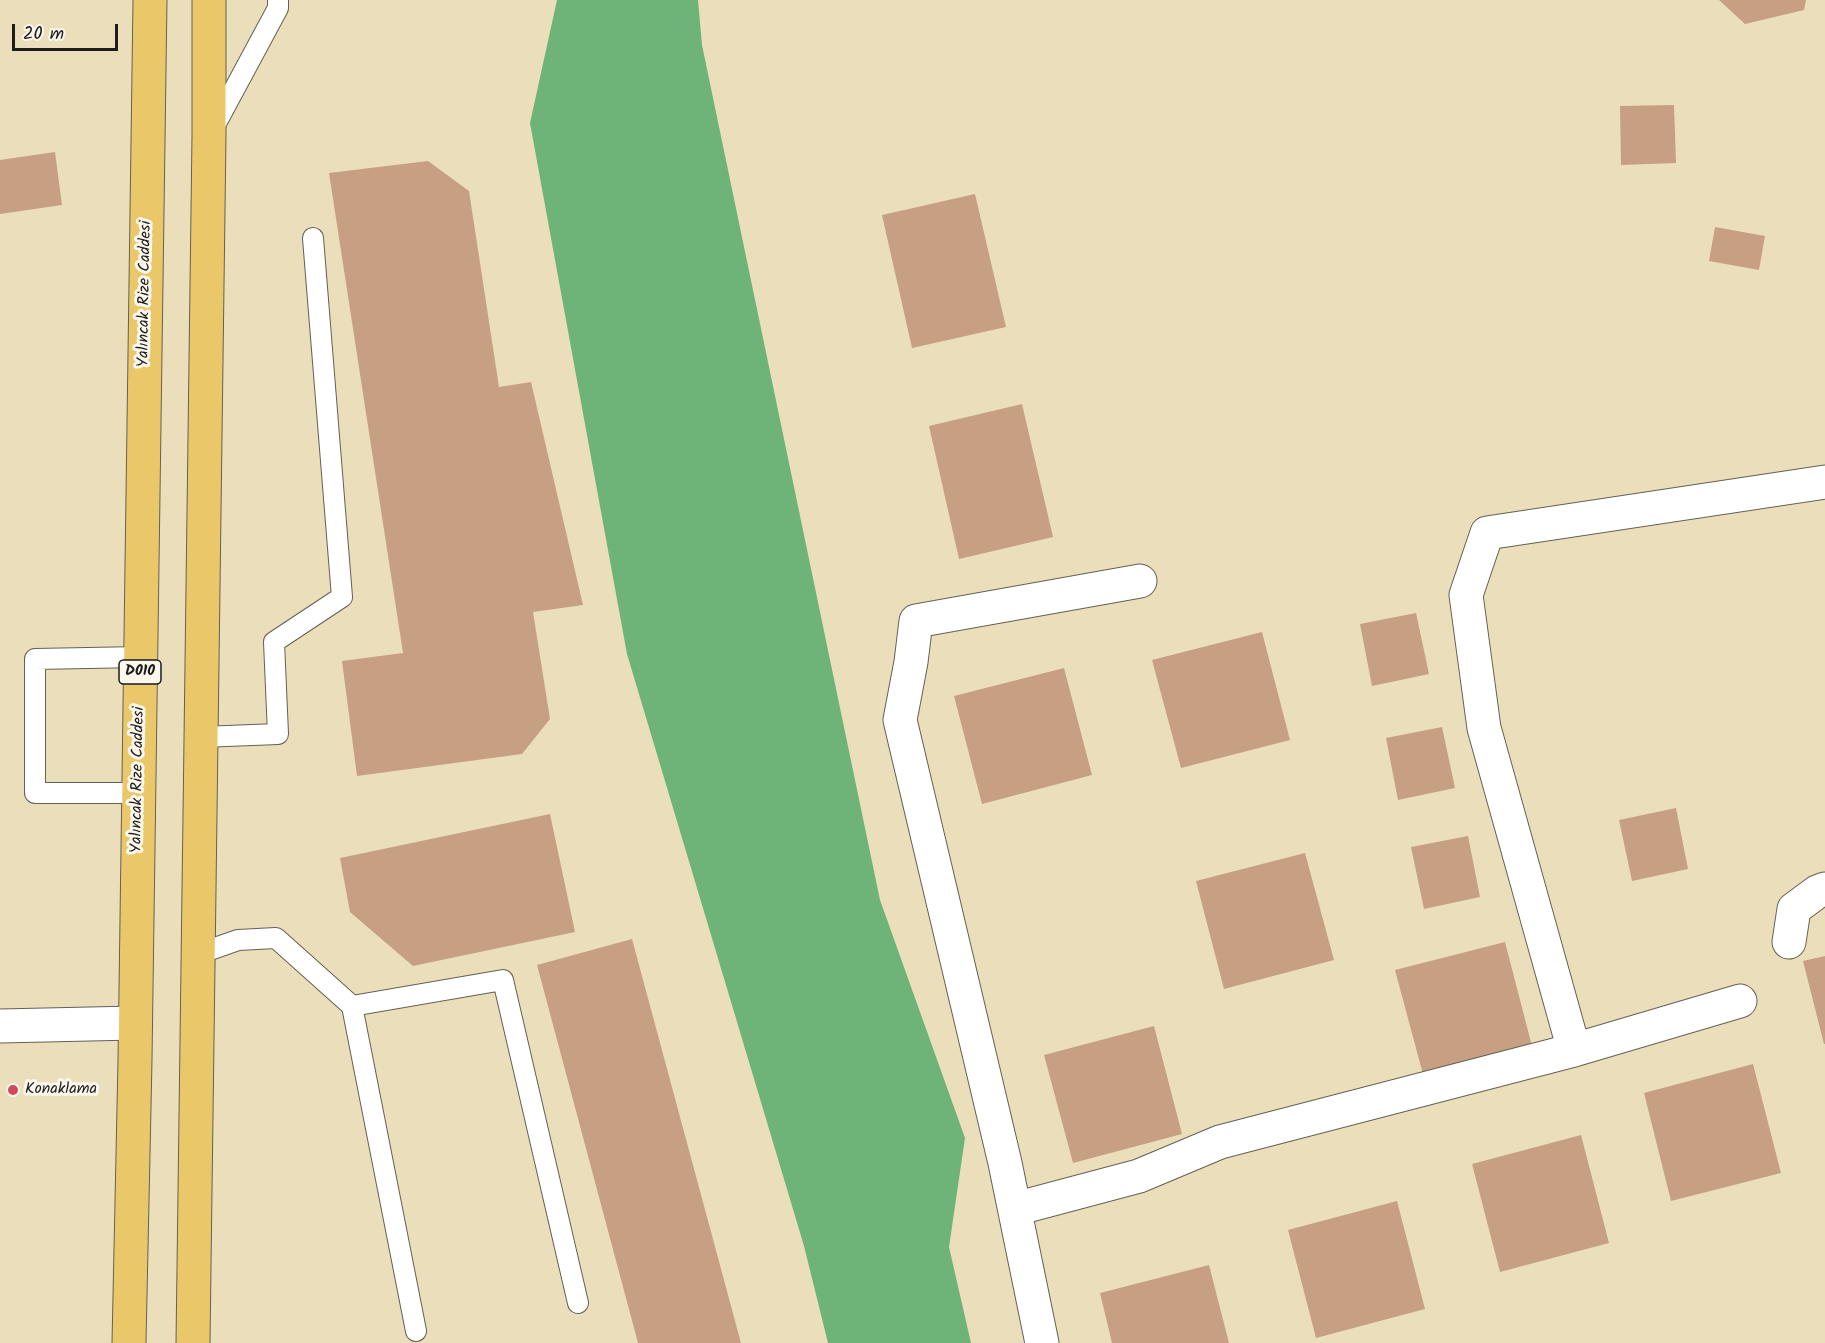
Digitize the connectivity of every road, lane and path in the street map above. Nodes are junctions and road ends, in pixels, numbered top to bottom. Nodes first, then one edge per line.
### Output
1 (150, 0) edge
2 (209, 0) edge
3 (278, 0) edge
4 (209, 135) junction
5 (313, 238) dead end
6 (1825, 482) edge
7 (1140, 581) dead end
8 (141, 657) junction
9 (201, 737) junction
10 (139, 793) junction
11 (1825, 889) edge
12 (1789, 942) dead end
13 (198, 954) junction
14 (1740, 1001) dead end
15 (352, 1006) junction
16 (135, 1023) junction
17 (0, 1026) edge
18 (1574, 1050) junction
19 (1015, 1209) junction
20 (578, 1304) dead end
21 (416, 1331) dead end
22 (129, 1343) edge
23 (193, 1343) edge
24 (1042, 1343) edge

1 - 8 highway, Yalıncak Rize Caddesi / D010
2 - 4 highway
3 - 4 lane
4 - 9 highway
5 - 9 lane
6 - 18 street
7 - 19 street
8 - 10 highway, Yalıncak Rize Caddesi / D010
8 - 10 lane
9 - 13 highway
10 - 16 highway, Yalıncak Rize Caddesi / D010
11 - 12 street
13 - 15 lane
13 - 23 highway
14 - 18 street
15 - 20 lane
15 - 21 lane
16 - 17 street
16 - 22 highway, Yalıncak Rize Caddesi / D010
18 - 19 street
19 - 24 street

